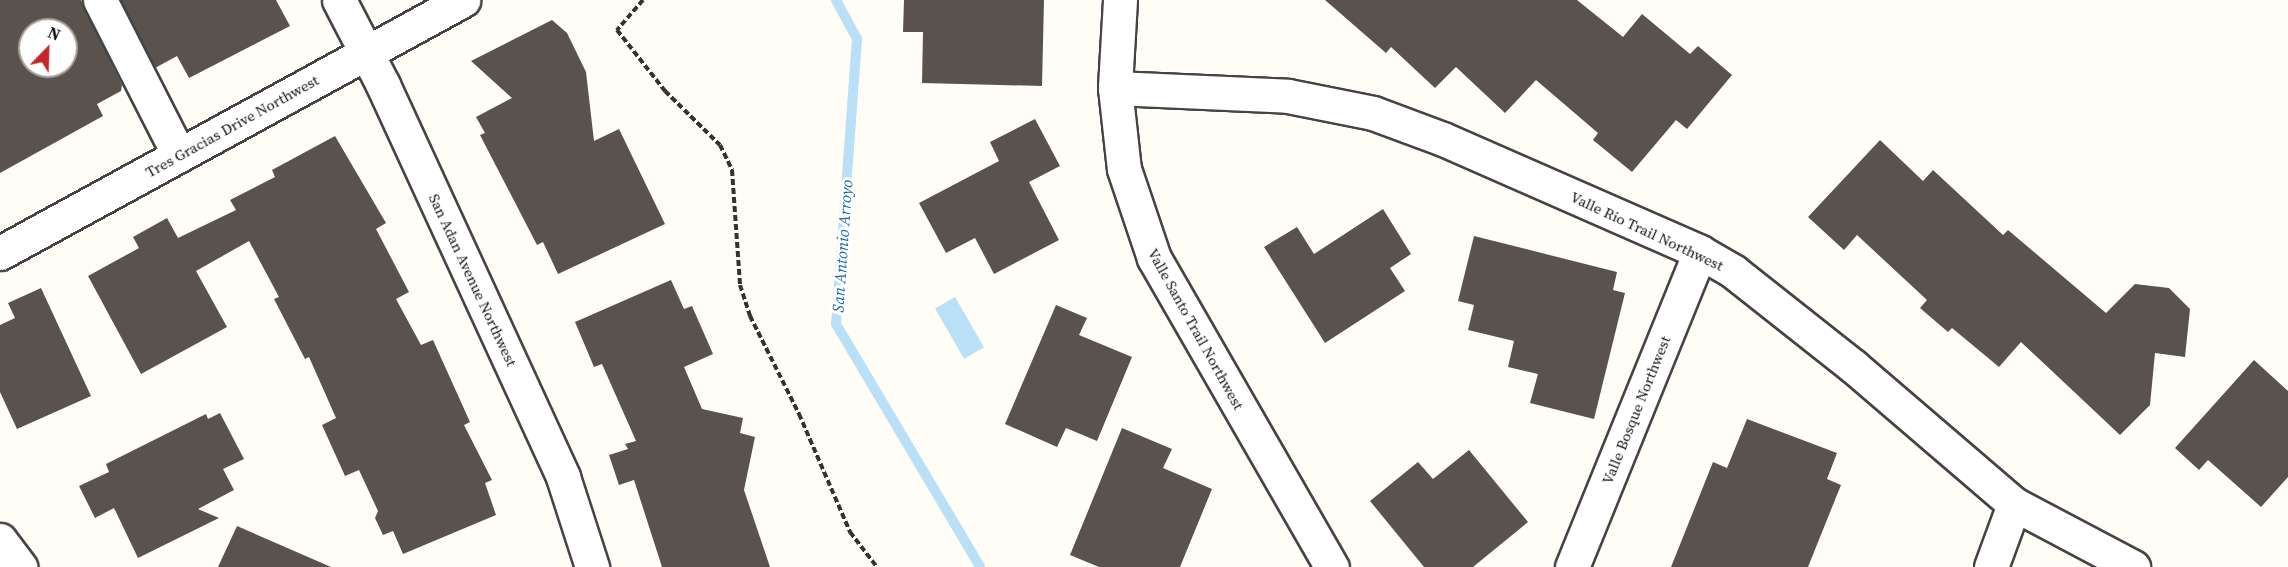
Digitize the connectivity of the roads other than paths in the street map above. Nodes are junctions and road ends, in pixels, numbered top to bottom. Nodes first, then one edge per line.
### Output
1 (100, 0) edge
2 (339, 0) edge
3 (463, 0) edge
4 (1120, 0) edge
5 (367, 51) junction
6 (1115, 88) junction
7 (180, 155) junction
8 (1700, 252) junction
9 (0, 253) edge
10 (2014, 504) junction
11 (0, 540) edge
12 (20, 567) edge
13 (592, 567) edge
14 (1332, 567) edge
15 (1572, 567) edge
16 (1991, 567) edge
17 (2133, 567) edge

1 - 7 street
2 - 5 street, San Adan Avenue Northwest
3 - 5 street, Tres Gracias Drive Northwest
4 - 6 street, Valle Santo Trail Northwest
5 - 7 street, Tres Gracias Drive Northwest
5 - 13 street, San Adan Avenue Northwest
6 - 8 street, Valle Rio Trail Northwest
6 - 14 street, Valle Santo Trail Northwest
7 - 9 street, Tres Gracias Drive Northwest
8 - 10 street, Valle Rio Trail Northwest
8 - 15 street, Valle Bosque Northwest
10 - 16 street
10 - 17 street, Valle Rio Trail Northwest
11 - 12 street

